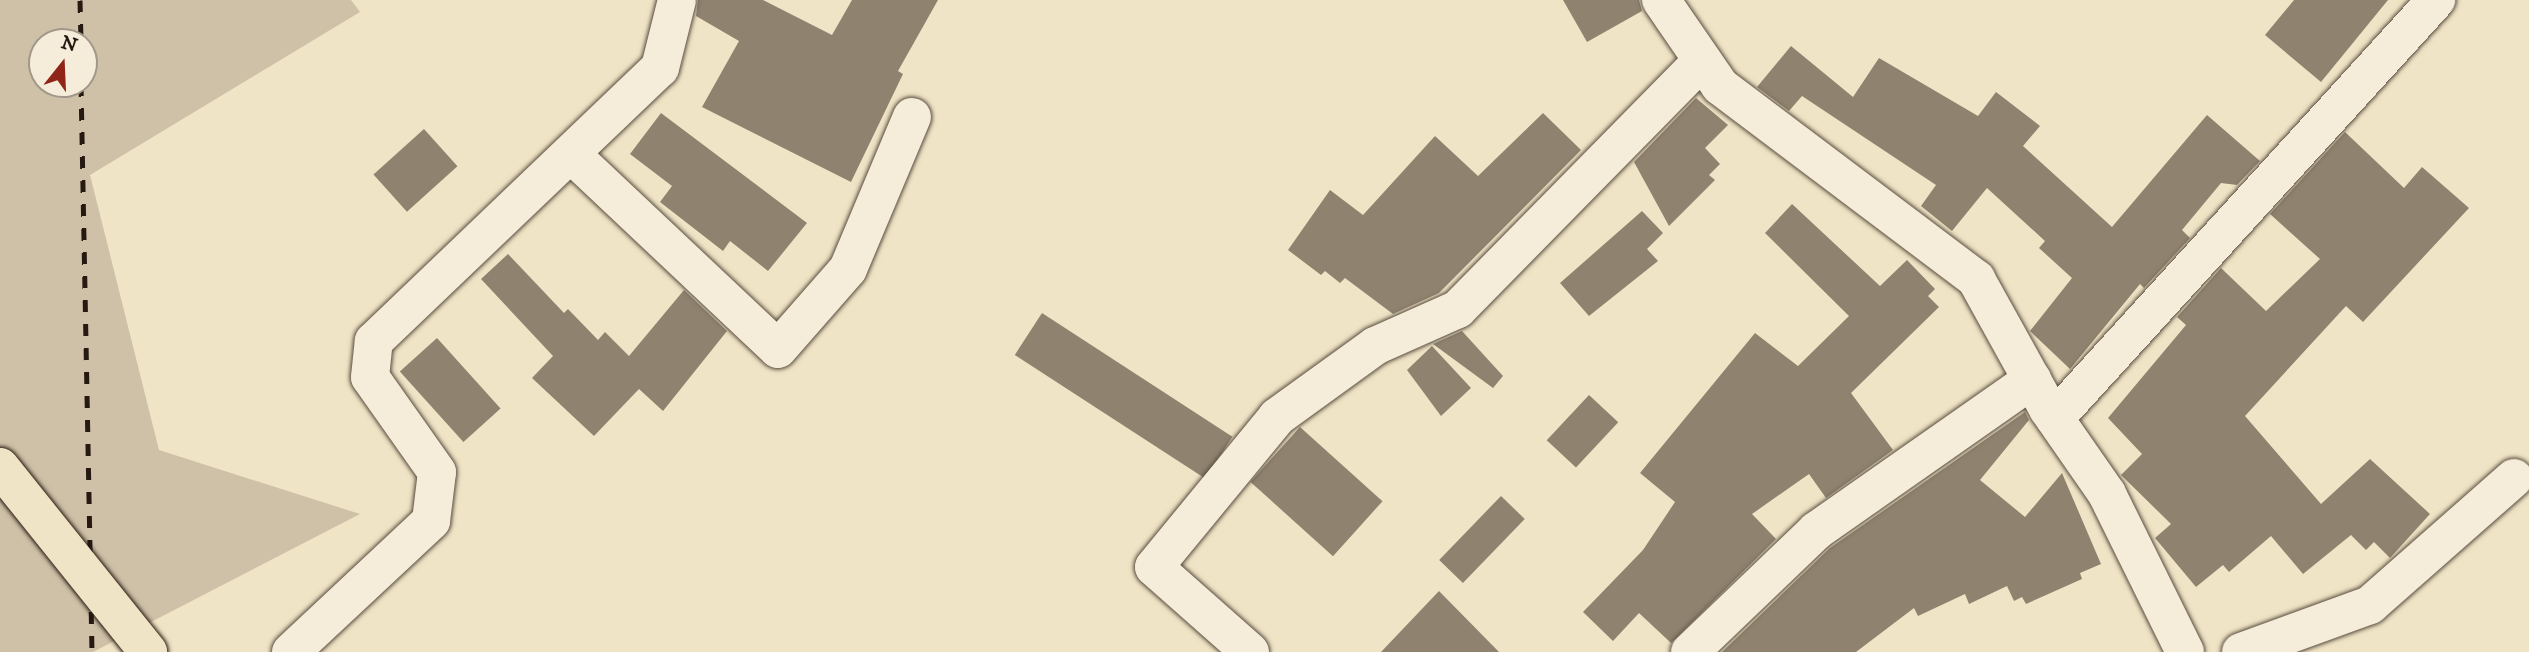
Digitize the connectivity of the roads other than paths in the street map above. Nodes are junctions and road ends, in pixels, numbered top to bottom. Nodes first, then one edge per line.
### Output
1 (677, 0) edge
2 (1661, 0) edge
3 (2436, 0) edge
4 (1702, 61) junction
5 (912, 117) dead end
6 (571, 154) junction
7 (2032, 380) junction
8 (2055, 418) junction
9 (0, 467) edge
10 (2514, 478) dead end
11 (148, 652) edge
12 (291, 652) edge
13 (1250, 652) edge
14 (1690, 652) edge
15 (2185, 652) edge
16 (2241, 652) edge

1 - 6 street
2 - 4 street
3 - 8 street
4 - 7 street
4 - 13 street
5 - 6 street
6 - 12 street
7 - 8 street
7 - 14 street
8 - 15 street
9 - 11 main road, bridge
10 - 16 street

